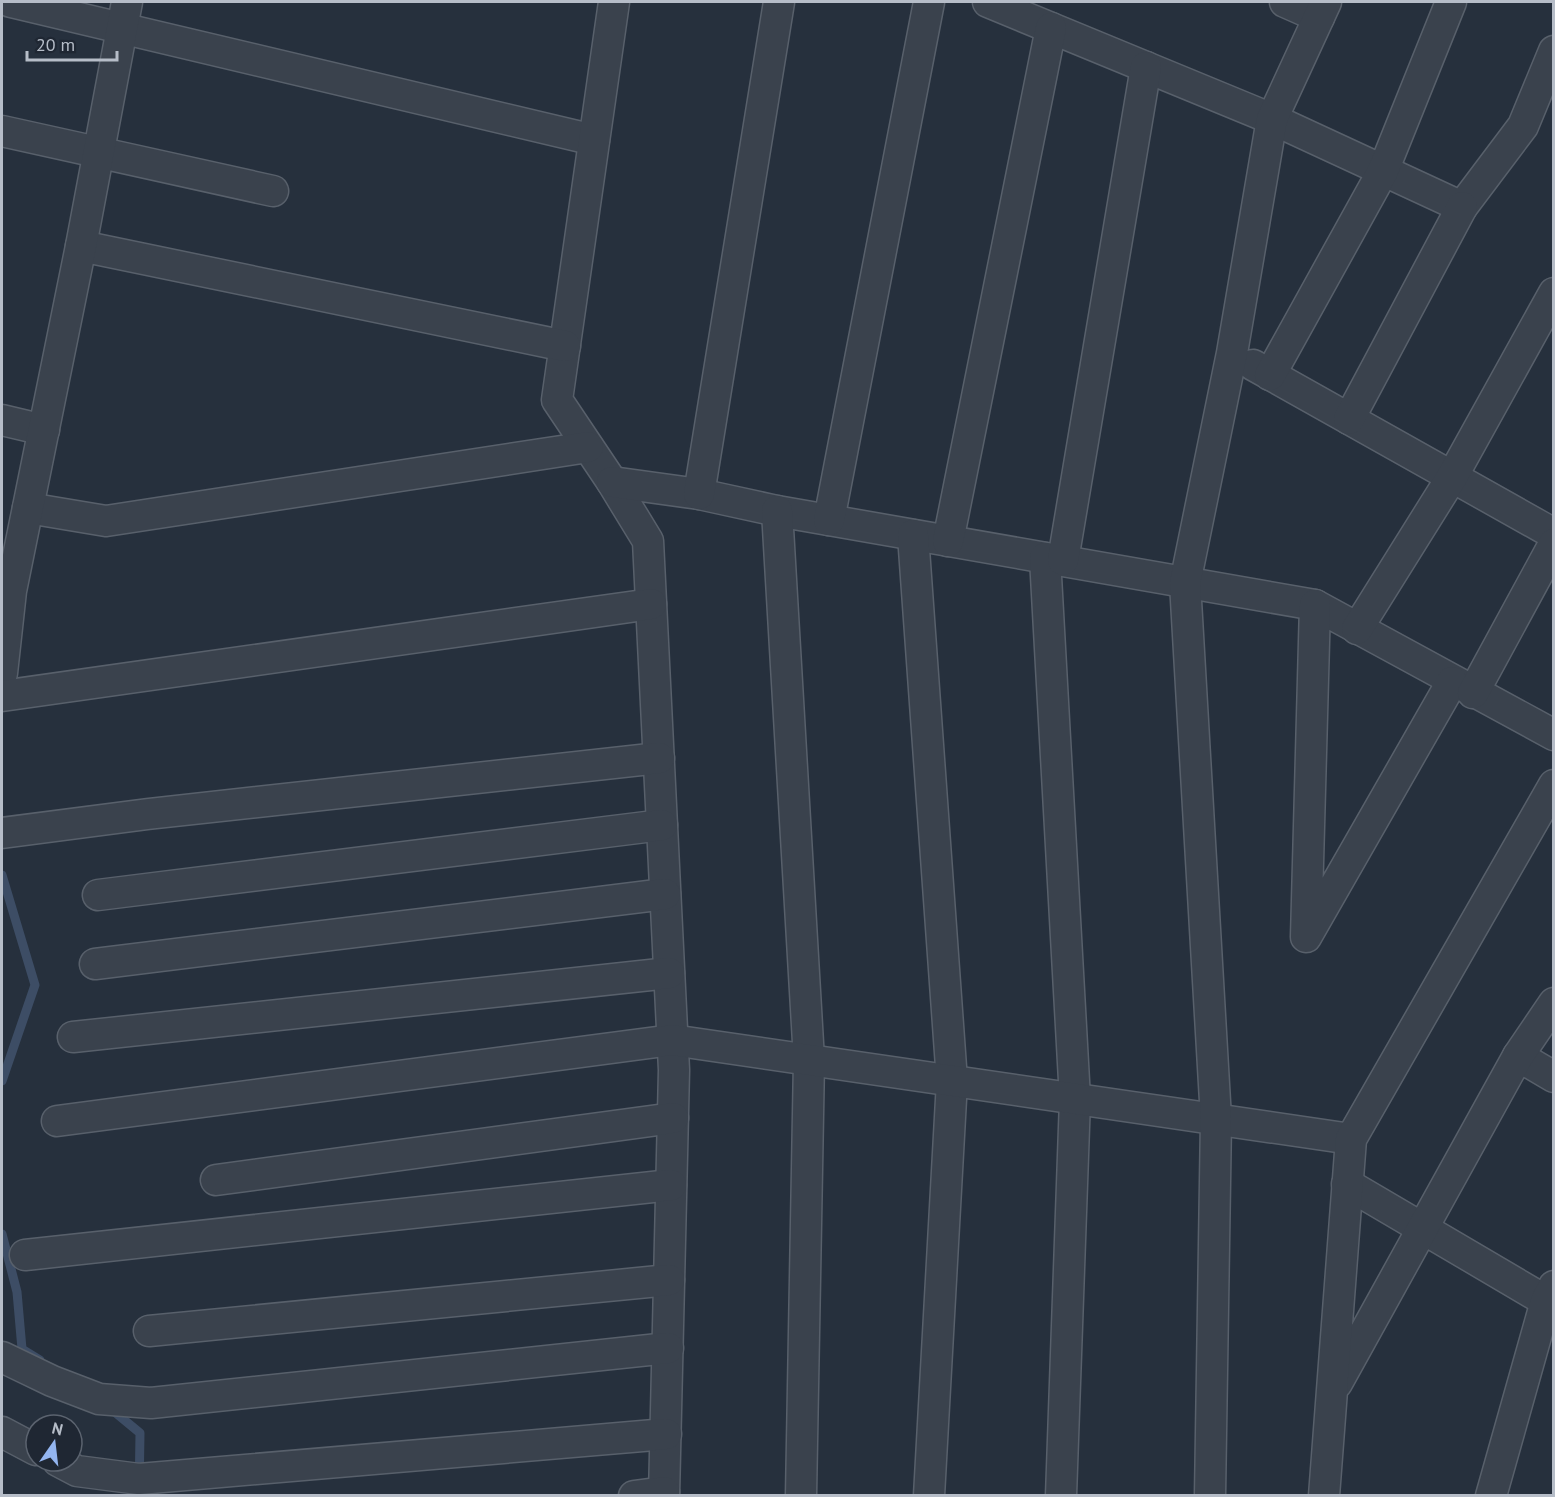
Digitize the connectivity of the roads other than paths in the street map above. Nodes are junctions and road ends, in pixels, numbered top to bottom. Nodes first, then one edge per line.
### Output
1 (11, 2) edge
2 (614, 2) edge
3 (779, 2) edge
4 (929, 2) edge
5 (988, 2) edge
6 (1285, 2) edge
7 (1451, 2) edge
8 (1323, 9) edge
9 (125, 15) edge
10 (1051, 27) junction
11 (1554, 51) edge
12 (1146, 67) junction
13 (1272, 119) junction
14 (2, 131) edge
15 (594, 140) junction
16 (99, 152) junction
17 (1383, 171) junction
18 (273, 191) dead end
19 (1462, 207) junction
20 (81, 246) junction
21 (1554, 293) edge
22 (565, 346) junction
23 (1232, 353) junction
24 (1270, 375) junction
25 (1349, 419) junction
26 (2, 420) edge
27 (44, 430) junction
28 (588, 447) junction
29 (1452, 477) junction
30 (612, 482) junction
31 (699, 494) junction
32 (28, 508) junction
33 (777, 511) junction
34 (829, 520) junction
35 (1554, 534) edge
36 (913, 535) junction
37 (948, 541) junction
38 (1554, 544) edge
39 (1054, 559) junction
40 (1185, 583) junction
41 (651, 604) junction
42 (1315, 605) junction
43 (1357, 629) junction
44 (2, 673) edge
45 (1463, 687) junction
46 (2, 696) edge
47 (1554, 735) edge
48 (659, 758) junction
49 (1554, 785) edge
50 (662, 825) junction
51 (2, 833) edge
52 (665, 894) junction
53 (98, 895) dead end
54 (95, 964) dead end
55 (669, 973) junction
56 (1554, 1003) edge
57 (73, 1038) dead end
58 (672, 1040) junction
59 (1518, 1056) junction
60 (809, 1060) junction
61 (1554, 1077) edge
62 (952, 1081) junction
63 (1075, 1099) junction
64 (673, 1118) junction
65 (1216, 1119) junction
66 (57, 1121) dead end
67 (1351, 1139) junction
68 (216, 1180) dead end
69 (1347, 1184) junction
70 (671, 1185) junction
71 (1423, 1229) junction
72 (25, 1255) dead end
73 (669, 1280) junction
74 (1550, 1294) edge
75 (149, 1331) dead end
76 (668, 1348) junction
77 (2, 1357) edge
78 (1332, 1392) junction
79 (2, 1432) edge
80 (666, 1434) junction
81 (24, 1444) edge
82 (84, 1472) edge
83 (664, 1494) edge
84 (634, 1496) edge
85 (801, 1496) edge
86 (929, 1496) edge
87 (1061, 1496) edge
88 (1210, 1496) edge
89 (1324, 1496) edge
90 (1491, 1496) edge

1 - 9 street
2 - 15 street
3 - 31 street
4 - 34 street
5 - 10 street
6 - 8 street
7 - 17 street
8 - 13 street
9 - 15 street
9 - 16 street
10 - 12 street
10 - 37 street
11 - 19 street
12 - 13 street
12 - 39 street
13 - 17 street
13 - 23 street
14 - 16 street
15 - 22 street
16 - 18 street
16 - 20 street
17 - 19 street
17 - 24 street
19 - 25 street
20 - 22 street
20 - 27 street
21 - 29 street
22 - 28 street
23 - 24 street
23 - 40 street
24 - 25 street
25 - 29 street
26 - 27 street
27 - 32 street
28 - 30 street
28 - 32 street
29 - 35 street
29 - 43 street
30 - 31 street
30 - 41 street
31 - 33 street
32 - 44 street
33 - 34 street
33 - 60 street
34 - 36 street
36 - 37 street
36 - 62 street
37 - 39 street
38 - 45 street
39 - 40 street
39 - 63 street
40 - 42 street
40 - 65 street
41 - 46 street
41 - 48 street
42 - 43 street
42 - 45 street
43 - 45 street
45 - 47 street
48 - 50 street
48 - 51 street
49 - 67 street
50 - 52 street
50 - 53 street
52 - 54 street
52 - 55 street
55 - 57 street
55 - 58 street
56 - 59 street
58 - 60 street
58 - 64 street
58 - 66 street
59 - 61 street
59 - 71 street
60 - 62 street
60 - 85 street
62 - 63 street
62 - 86 street
63 - 65 street
63 - 87 street
64 - 68 street
64 - 70 street
65 - 67 street
65 - 88 street
67 - 69 street
69 - 71 street
69 - 78 street
70 - 72 street
70 - 73 street
71 - 74 street
71 - 78 street
73 - 75 street
73 - 76 street
74 - 90 street
76 - 77 street
76 - 80 street
78 - 89 street
79 - 81 street
80 - 82 street
80 - 83 street
83 - 84 street

